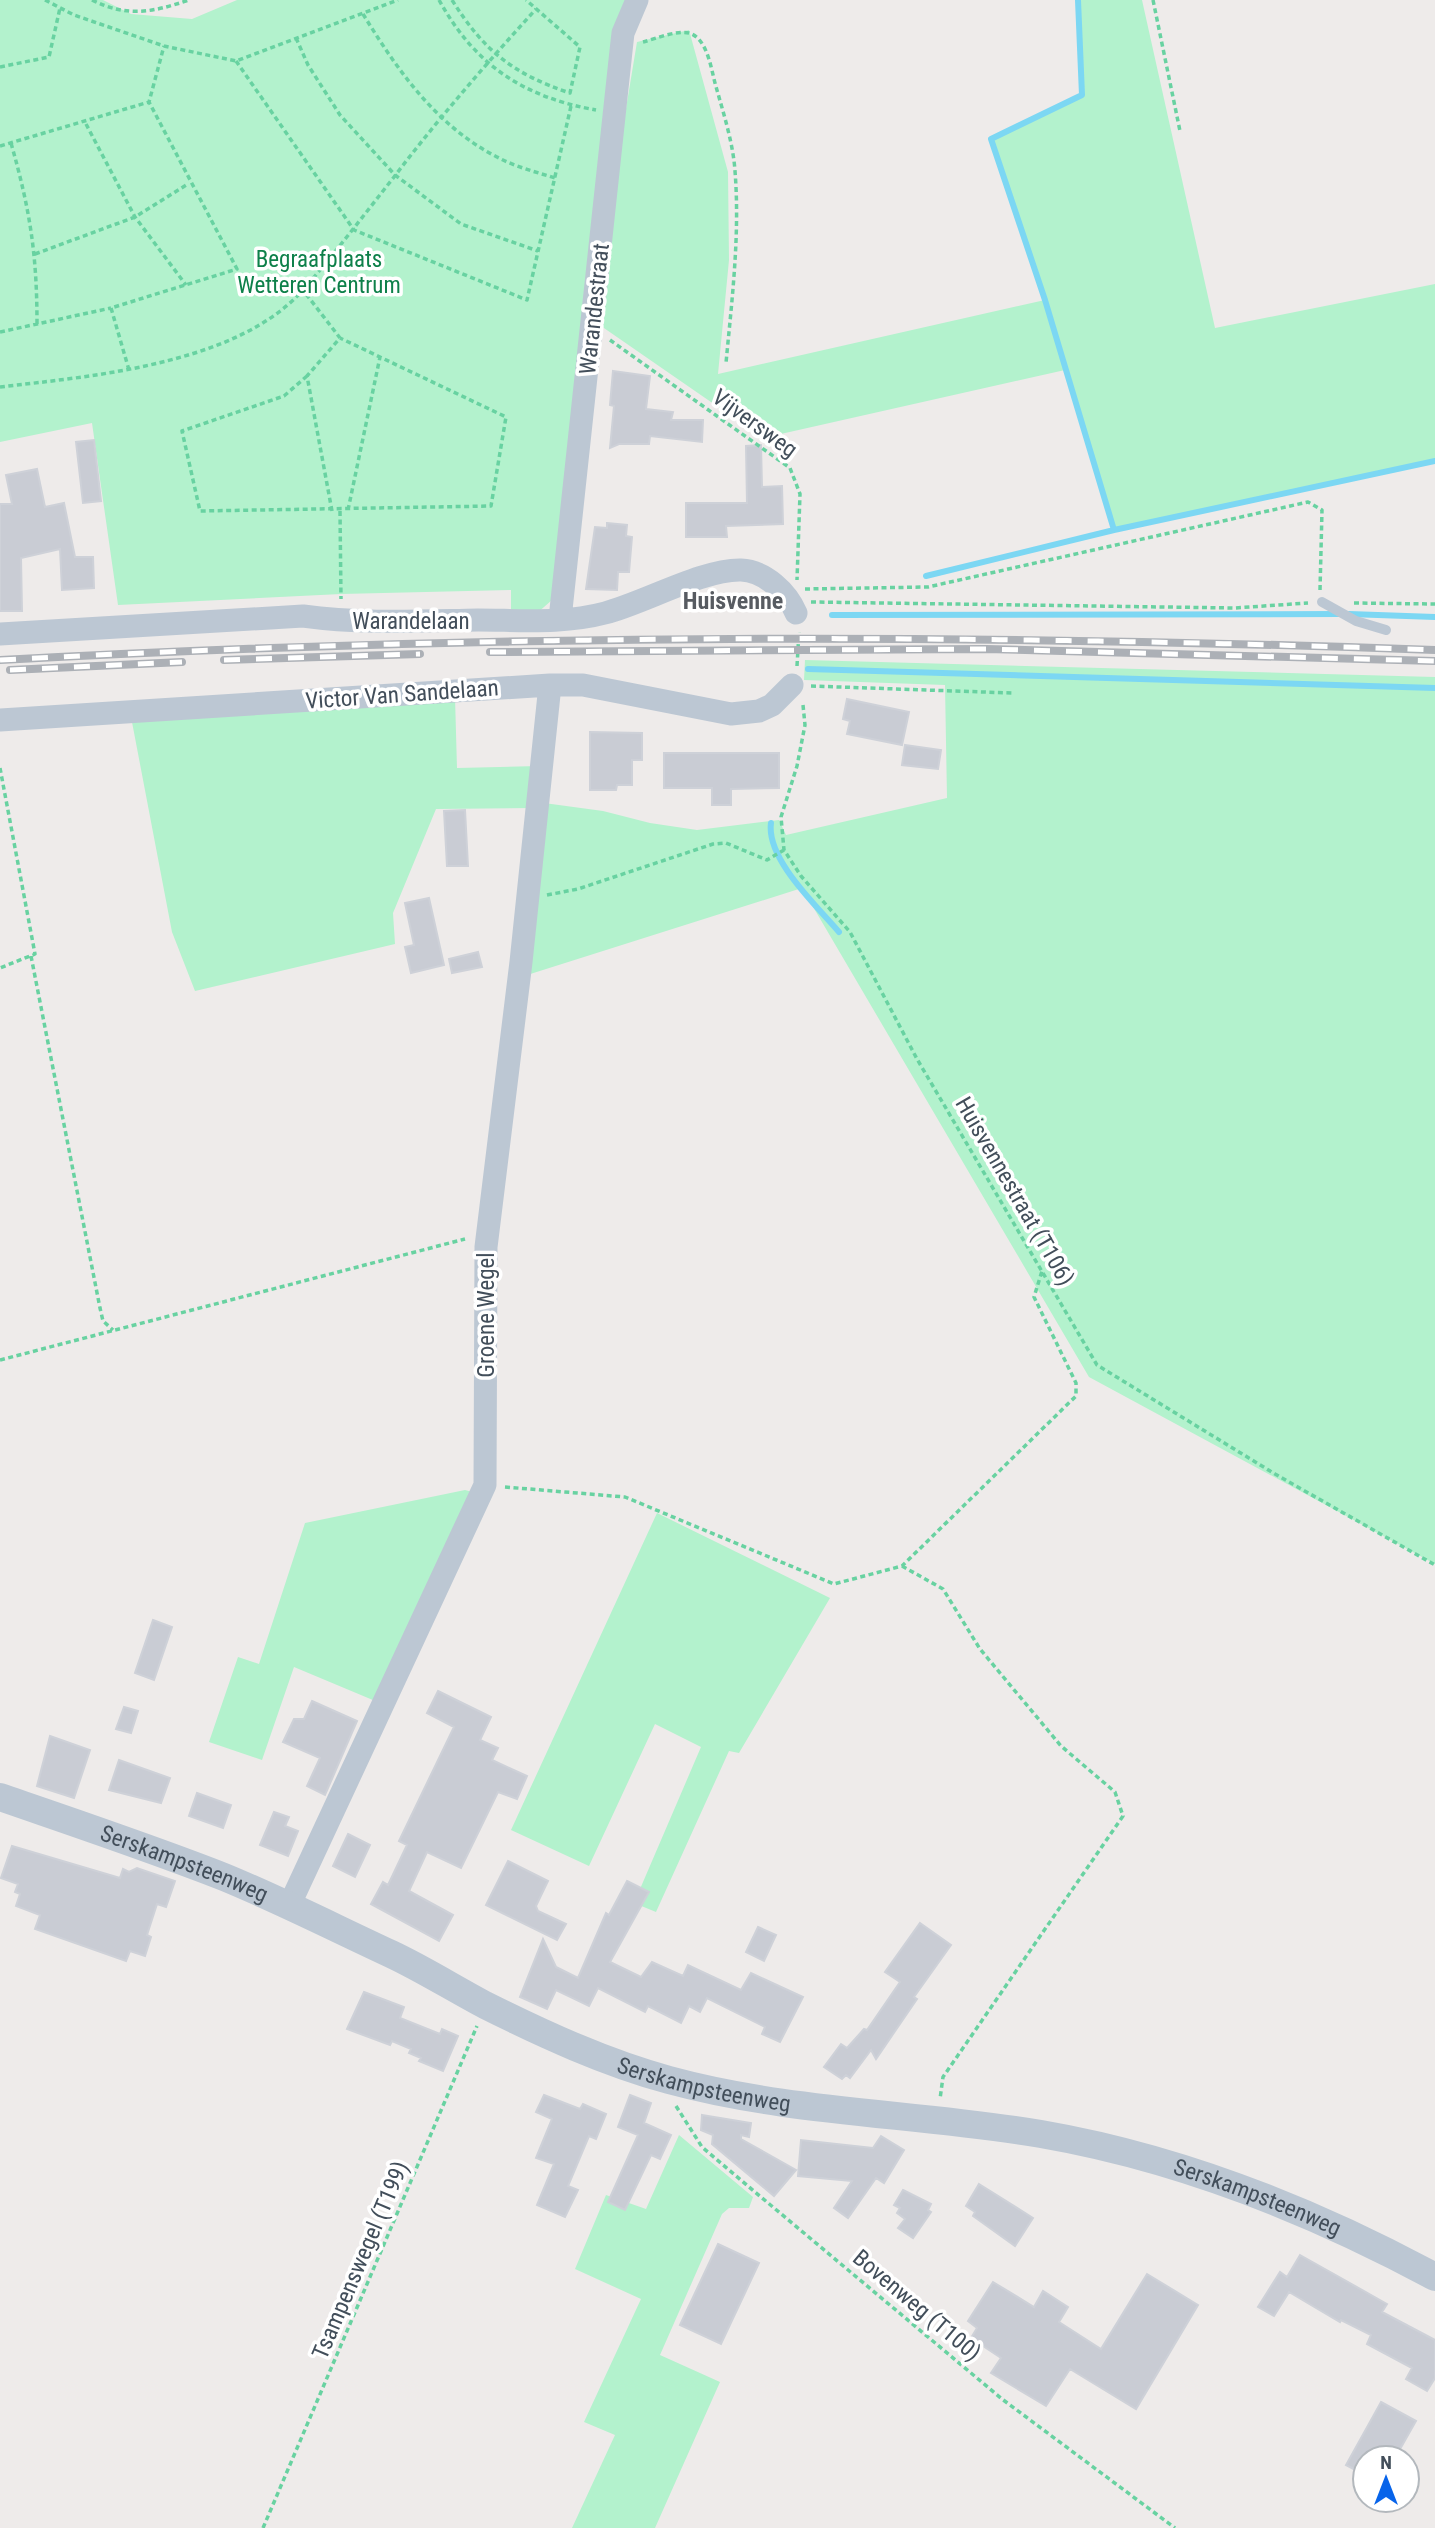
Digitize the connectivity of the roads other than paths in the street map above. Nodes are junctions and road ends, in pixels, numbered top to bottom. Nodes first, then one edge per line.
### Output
1 (636, 0) edge
2 (1322, 602) road end
3 (791, 605) road end
4 (560, 620) junction
5 (1385, 630) dead end
6 (0, 634) edge
7 (550, 685) junction
8 (792, 685) road end
9 (0, 720) edge
10 (0, 1797) edge
11 (289, 1906) junction
12 (1435, 2277) edge

1 - 4 street, Warandestraat
2 - 5 lane
3 - 4 street, Warandelaan
4 - 6 street, Warandelaan
7 - 8 street, Victor Van Sandelaan
7 - 9 street, Victor Van Sandelaan
7 - 11 street, Groene Wegel
10 - 11 street, Serskampsteenweg
11 - 12 street, Serskampsteenweg

